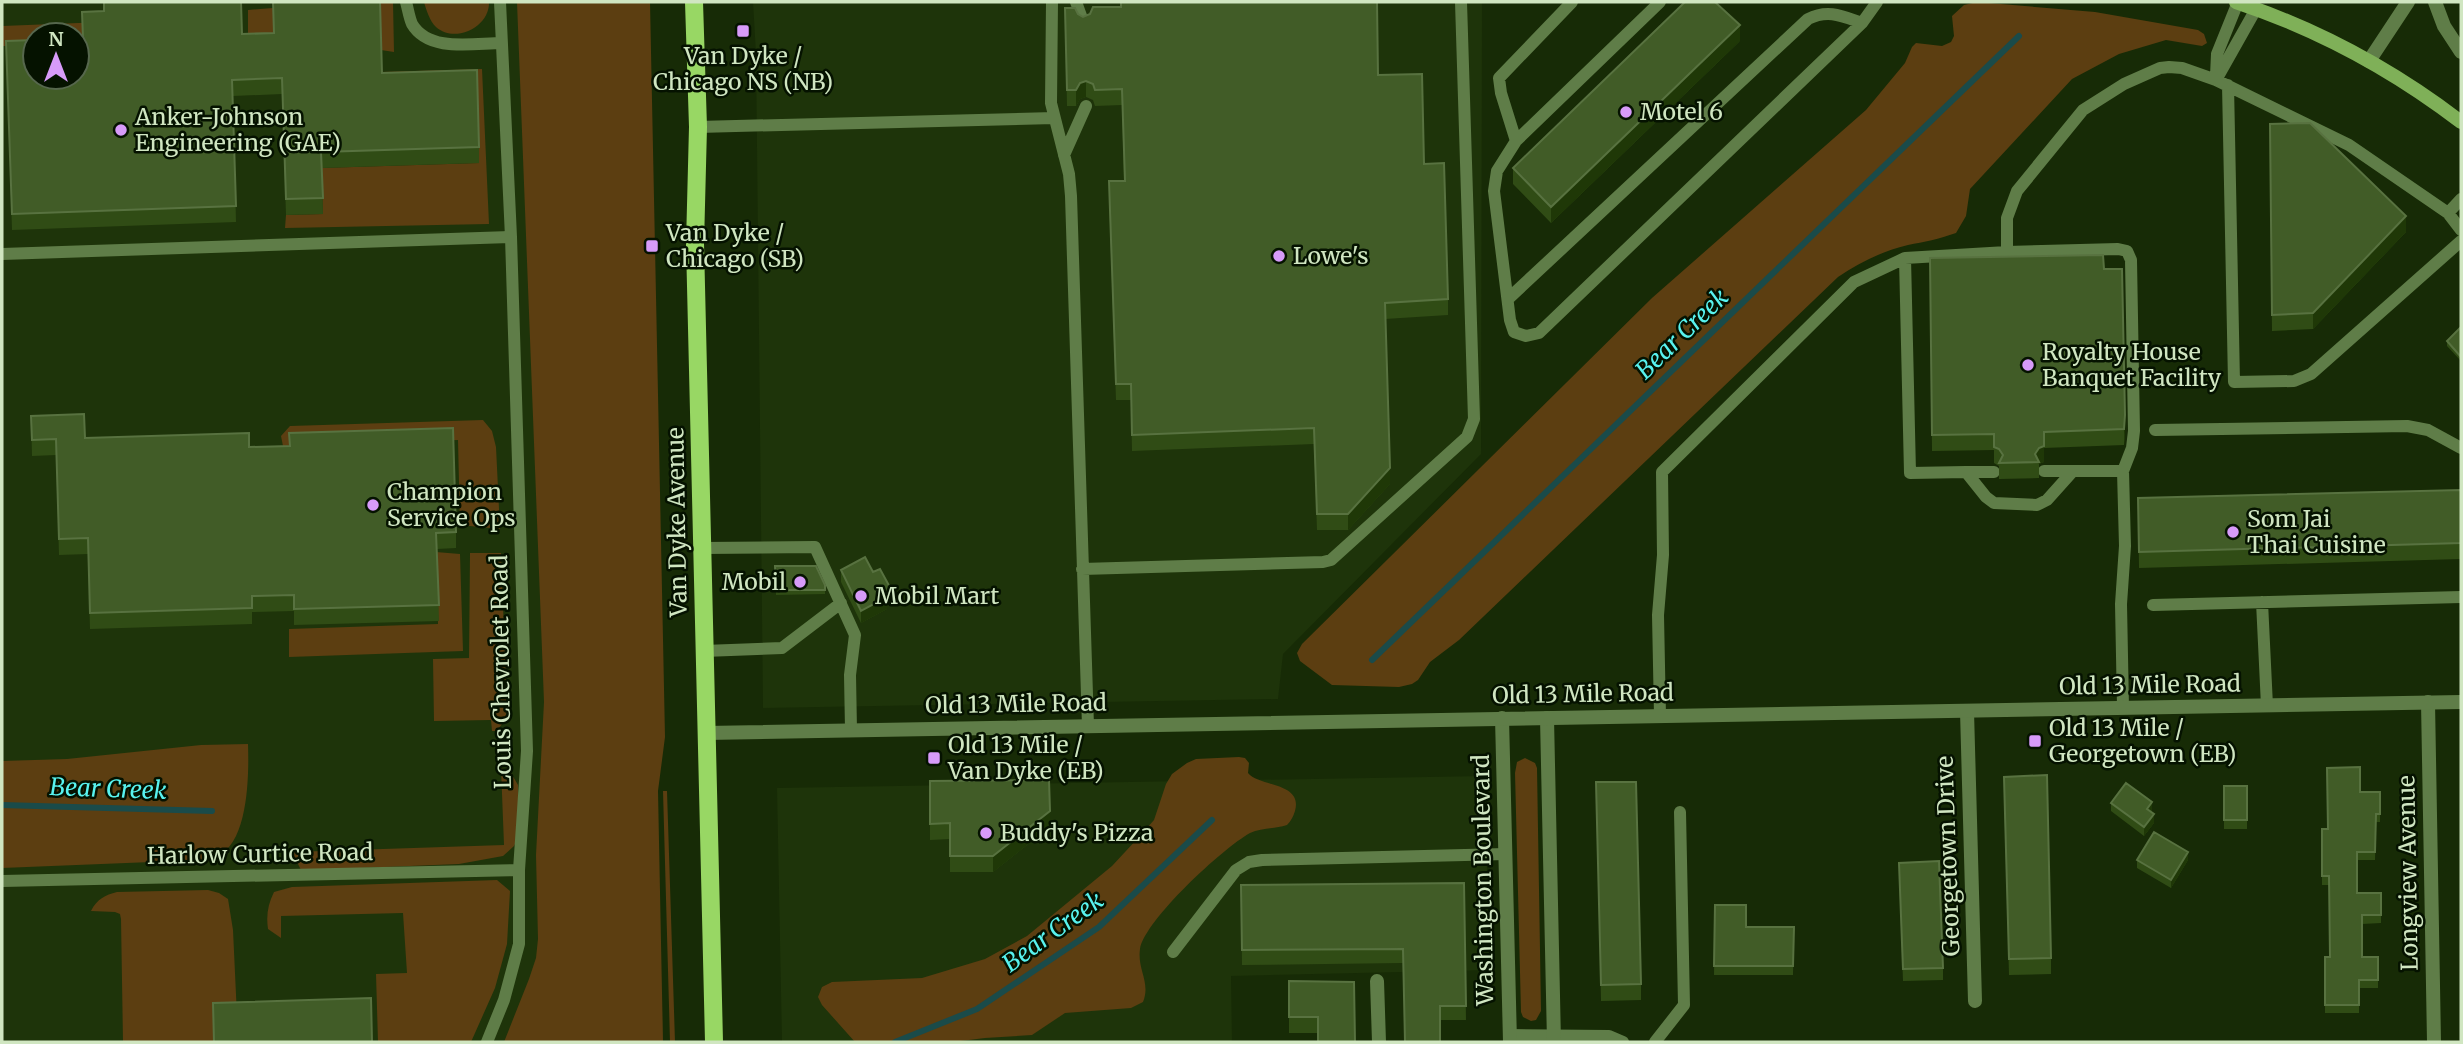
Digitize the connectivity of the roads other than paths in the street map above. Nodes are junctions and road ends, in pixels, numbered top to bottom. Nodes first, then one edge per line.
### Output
1 (407, 2) edge
2 (500, 2) edge
3 (694, 2) edge
4 (1052, 2) edge
5 (1076, 2) edge
6 (1461, 2) edge
7 (1572, 2) edge
8 (1660, 2) edge
9 (1877, 2) edge
10 (2237, 2) edge
11 (2408, 2) edge
12 (2435, 2) edge
13 (2253, 5) edge
14 (1862, 23) junction
15 (1084, 24) edge
16 (502, 43) junction
17 (2461, 52) edge
18 (2369, 61) junction
19 (2222, 82) junction
20 (1086, 106) dead end
21 (1054, 118) junction
22 (2461, 122) edge
23 (698, 127) junction
24 (1516, 141) junction
25 (1064, 155) junction
26 (2461, 199) edge
27 (2448, 213) junction
28 (2461, 230) edge
29 (511, 237) junction
30 (2461, 242) edge
31 (2007, 252) junction
32 (2, 254) edge
33 (1905, 258) junction
34 (1508, 299) junction
35 (2155, 430) dead end
36 (2461, 448) edge
37 (2044, 471) dead end
38 (2073, 471) junction
39 (2123, 471) junction
40 (1966, 472) junction
41 (1994, 472) dead end
42 (702, 548) junction
43 (1082, 569) junction
44 (2461, 597) edge
45 (2262, 602) junction
46 (841, 603) junction
47 (2153, 605) dead end
48 (704, 651) junction
49 (2428, 702) junction
50 (2461, 702) edge
51 (2267, 706) junction
52 (2123, 708) junction
53 (1968, 711) junction
54 (1660, 716) junction
55 (1502, 718) junction
56 (1547, 718) junction
57 (1088, 726) junction
58 (851, 730) junction
59 (706, 733) junction
60 (1680, 812) dead end
61 (1506, 854) junction
62 (519, 870) junction
63 (2, 881) edge
64 (1173, 952) dead end
65 (1377, 981) dead end
66 (1975, 1001) dead end
67 (1554, 1038) edge
68 (1510, 1039) edge
69 (487, 1042) edge
70 (714, 1042) edge
71 (1379, 1042) edge
72 (1623, 1042) edge
73 (1655, 1042) edge
74 (2434, 1042) edge

1 - 16 lane
2 - 16 lane, Louis Chevrolet Road
3 - 23 main road, Van Dyke Avenue
4 - 21 lane
5 - 15 lane
6 - 43 lane
7 - 24 lane
8 - 24 lane
9 - 14 lane
10 - 13 main road
10 - 19 lane
11 - 18 street
12 - 17 street
13 - 18 main road
13 - 19 lane
14 - 34 lane
14 - 34 lane
16 - 29 lane, Louis Chevrolet Road
18 - 22 main road
19 - 27 lane
19 - 30 lane
19 - 31 lane
20 - 25 lane
21 - 23 lane
21 - 25 lane
23 - 42 main road, Van Dyke Avenue
24 - 34 lane
25 - 43 lane
26 - 27 lane
27 - 28 lane
29 - 32 lane
29 - 62 lane, Louis Chevrolet Road
31 - 33 lane
31 - 39 lane
33 - 40 lane
33 - 54 lane
35 - 36 lane
37 - 38 lane
38 - 39 lane
38 - 40 lane
39 - 52 lane
40 - 41 lane
42 - 46 lane
42 - 48 main road, Van Dyke Avenue
43 - 57 lane
44 - 45 lane
45 - 47 lane
45 - 51 lane
46 - 48 lane
46 - 58 lane
48 - 59 main road, Van Dyke Avenue
49 - 50 street, Old 13 Mile Road
49 - 51 street, Old 13 Mile Road
49 - 74 street, Longview Avenue
51 - 52 street, Old 13 Mile Road
52 - 53 street, Old 13 Mile Road
53 - 54 street, Old 13 Mile Road
53 - 66 street, Georgetown Drive
54 - 56 street, Old 13 Mile Road
55 - 56 street, Old 13 Mile Road
55 - 57 street, Old 13 Mile Road
55 - 61 street, Washington Boulevard
56 - 67 street
57 - 58 street, Old 13 Mile Road
58 - 59 street, Old 13 Mile Road
59 - 70 main road, Van Dyke Avenue
60 - 73 lane
61 - 64 lane
61 - 68 street, Washington Boulevard
62 - 63 lane, Harlow Curtice Road
62 - 69 lane, Louis Chevrolet Road
65 - 71 street
67 - 68 lane
67 - 72 lane

